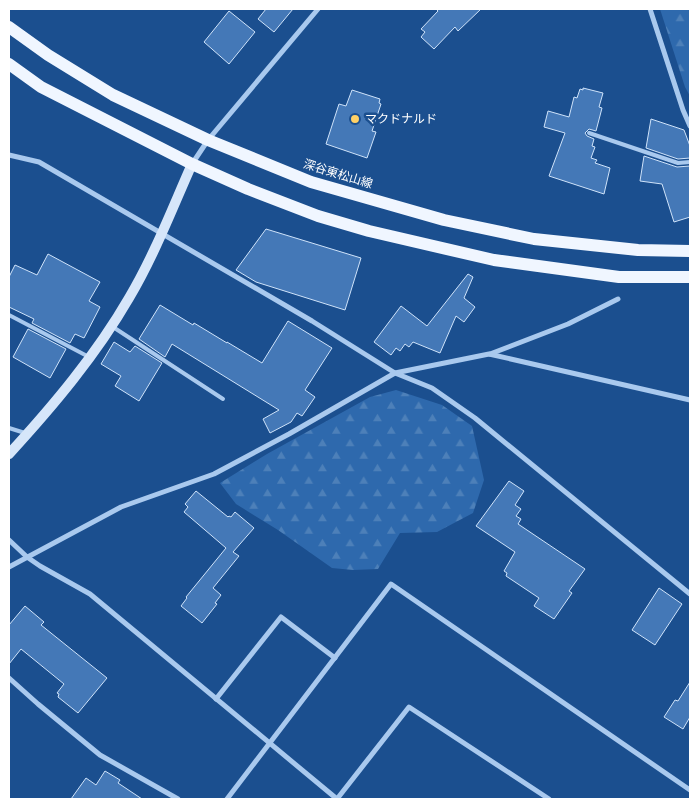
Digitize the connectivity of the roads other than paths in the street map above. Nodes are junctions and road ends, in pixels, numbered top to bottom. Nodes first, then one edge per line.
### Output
1 (318, 9) edge
2 (650, 9) edge
3 (9, 28) edge
4 (9, 64) edge
5 (690, 126) edge
6 (589, 133) dead end
7 (208, 140) junction
8 (9, 155) edge
9 (690, 162) edge
10 (192, 164) junction
11 (161, 234) junction
12 (690, 251) edge
13 (690, 277) edge
14 (618, 300) dead end
15 (9, 315) edge
16 (112, 325) junction
17 (489, 354) junction
18 (90, 358) junction
19 (395, 373) junction
20 (223, 399) dead end
21 (690, 400) edge
22 (9, 428) edge
23 (28, 434) junction
24 (9, 454) edge
25 (9, 540) edge
26 (27, 557) junction
27 (9, 567) edge
28 (690, 594) edge
29 (335, 658) junction
30 (9, 678) edge
31 (216, 699) junction
32 (269, 743) junction
33 (690, 790) edge
34 (178, 799) edge
35 (227, 799) edge
36 (337, 799) edge
37 (548, 799) edge

1 - 7 street
2 - 5 street
3 - 7 main road, 深谷東松山線
4 - 10 main road
6 - 9 lane
7 - 10 street
7 - 12 main road, 深谷東松山線
8 - 11 street
10 - 11 street
10 - 13 main road
11 - 16 street
11 - 19 street
14 - 17 street
15 - 18 lane
16 - 18 street
16 - 20 lane
17 - 19 street
17 - 21 street
18 - 23 street
19 - 26 street
19 - 28 street
22 - 23 lane
23 - 24 street
25 - 26 street
26 - 27 street
26 - 31 street
29 - 31 street
29 - 32 street
29 - 33 street
30 - 34 street
31 - 32 street
32 - 35 street
32 - 36 street
36 - 37 street

